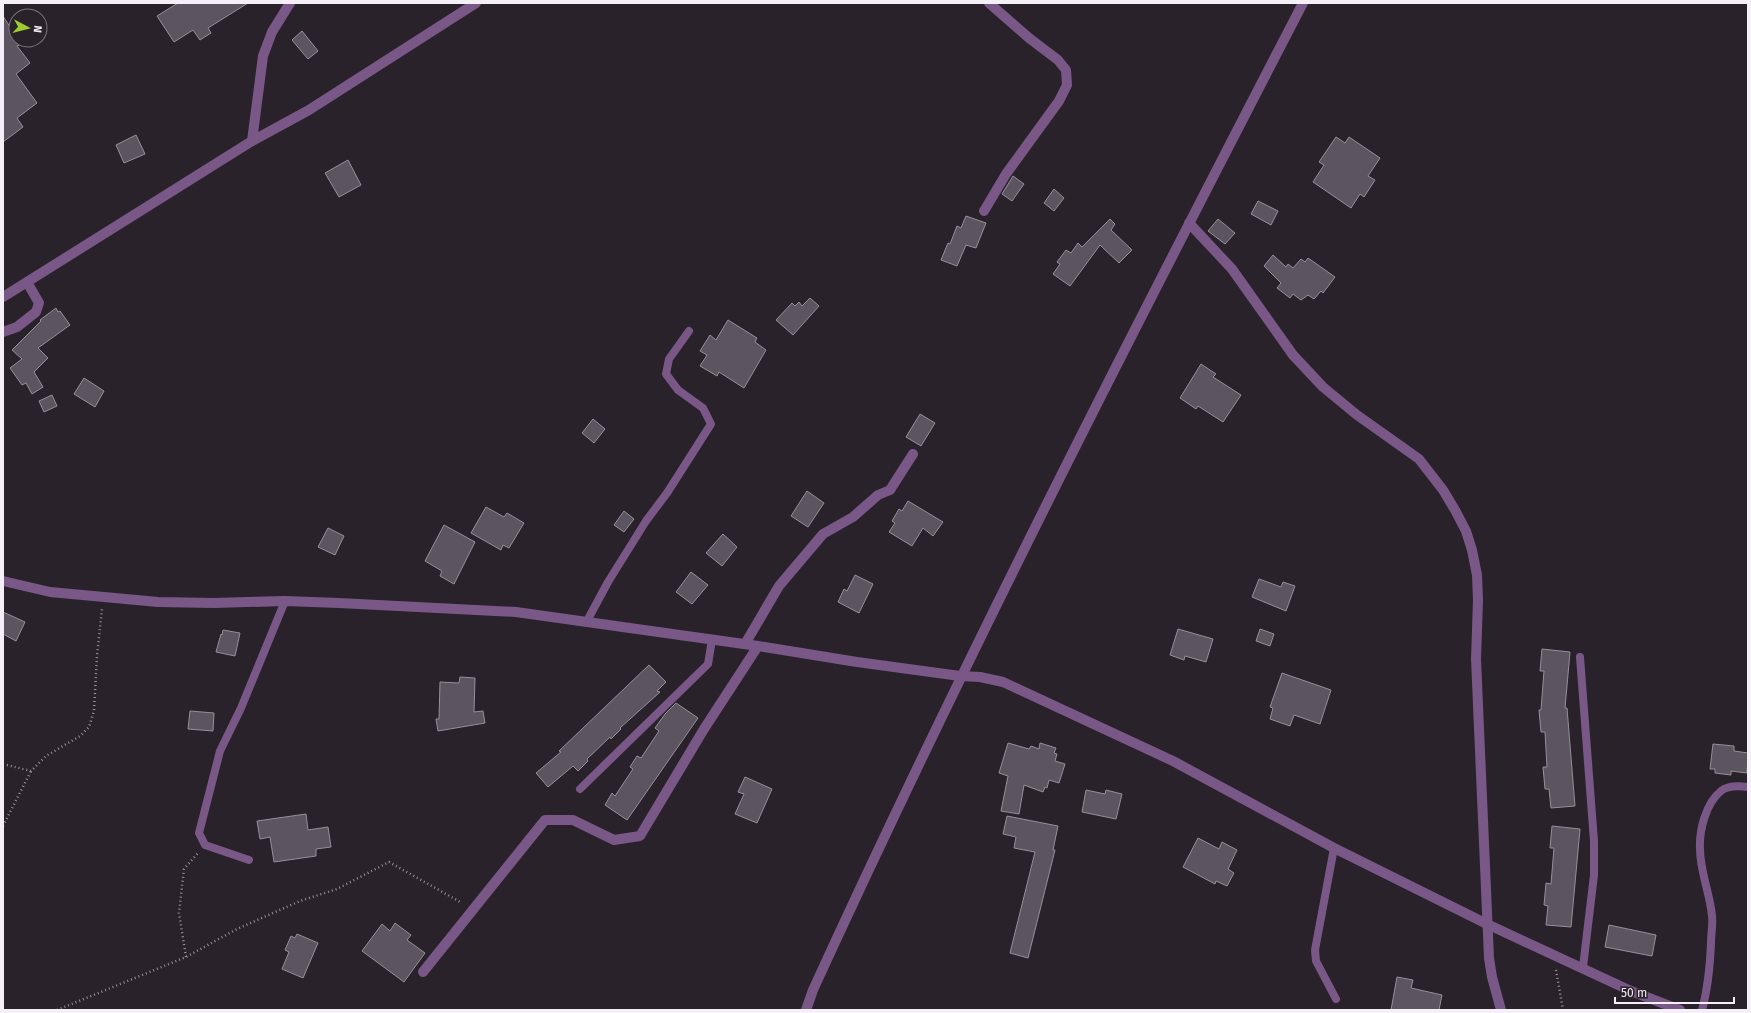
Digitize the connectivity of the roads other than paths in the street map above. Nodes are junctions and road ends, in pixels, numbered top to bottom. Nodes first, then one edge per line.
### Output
1 (290, 3) edge
2 (476, 3) edge
3 (990, 3) edge
4 (1303, 3) edge
5 (252, 141) junction
6 (984, 211) dead end
7 (1189, 224) junction
8 (27, 282) junction
9 (3, 297) edge
10 (689, 331) dead end
11 (3, 332) edge
12 (913, 454) dead end
13 (3, 581) edge
14 (285, 601) junction
15 (587, 621) junction
16 (712, 640) junction
17 (745, 644) junction
18 (758, 646) junction
19 (1580, 656) dead end
20 (960, 676) junction
21 (1748, 787) edge
22 (580, 789) dead end
23 (1334, 848) junction
24 (249, 860) dead end
25 (1487, 924) junction
26 (1583, 967) junction
27 (423, 972) dead end
28 (1336, 999) dead end
29 (806, 1010) edge
30 (1501, 1010) edge
31 (1680, 1010) edge
32 (1702, 1010) edge

1 - 5 street
2 - 5 street
3 - 6 street
4 - 7 street
5 - 8 street
7 - 20 street
7 - 25 street
8 - 9 street
8 - 11 street
10 - 15 lane
12 - 17 street
13 - 14 street
14 - 15 street
14 - 24 lane
15 - 16 street
16 - 17 street
16 - 22 lane
17 - 18 street
18 - 20 street
18 - 27 street
19 - 26 lane
20 - 23 street
20 - 29 street
21 - 32 lane
23 - 25 street
23 - 28 lane
25 - 26 street
25 - 30 street
26 - 31 street

